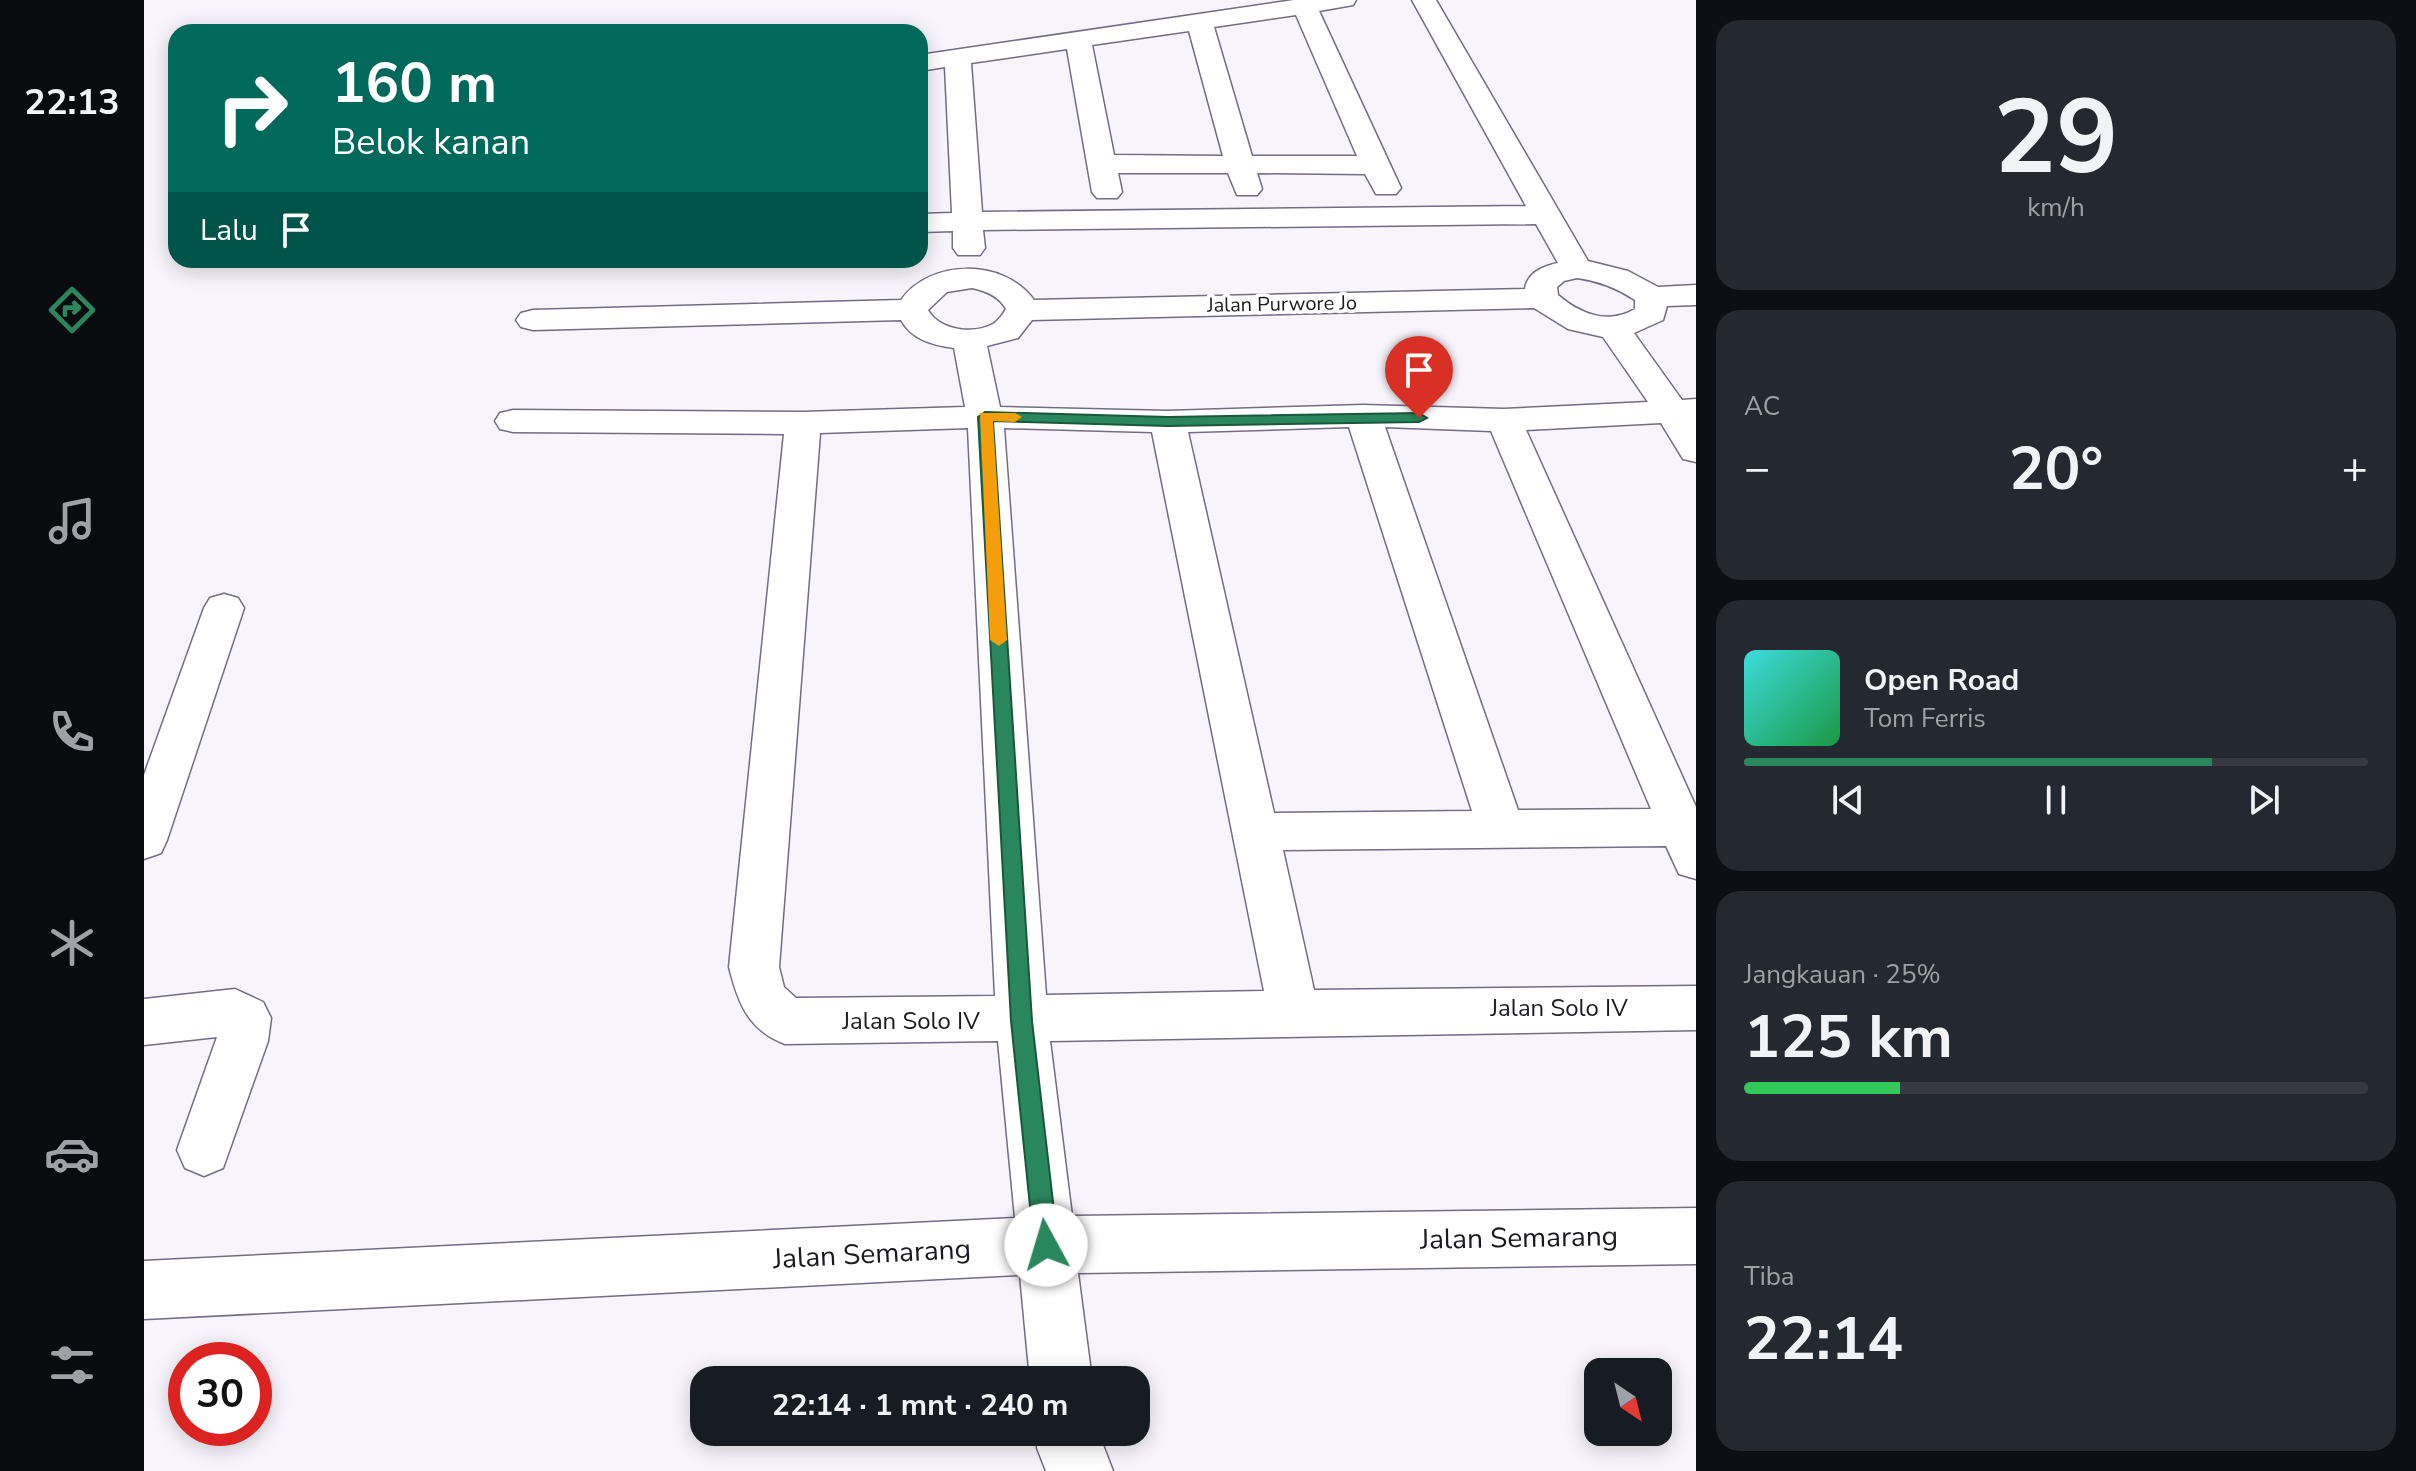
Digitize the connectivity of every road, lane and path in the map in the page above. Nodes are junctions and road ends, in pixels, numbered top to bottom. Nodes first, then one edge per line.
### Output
1 (1344, 0) edge
2 (1424, 0) edge
3 (1304, 5) junction
4 (1199, 20) junction
5 (1078, 39) junction
6 (958, 57) junction
7 (928, 62) edge
8 (1102, 164) junction
9 (1239, 164) junction
10 (1373, 165) junction
11 (1400, 215) junction
12 (1546, 215) junction
13 (1111, 218) junction
14 (1256, 218) junction
15 (967, 221) junction
16 (928, 223) edge
17 (1577, 269) junction
18 (972, 278) junction
19 (1696, 295) edge
20 (1651, 297) junction
21 (1542, 298) junction
22 (912, 310) junction
23 (1023, 310) junction
24 (533, 320) dead end
25 (1613, 328) junction
26 (969, 340) junction
27 (1684, 411) edge
28 (1363, 416) junction
29 (985, 417) junction
30 (1504, 420) junction
31 (513, 421) dead end
32 (1168, 422) junction
33 (803, 423) junction
34 (1696, 451) edge
35 (224, 608) dead end
36 (1502, 831) junction
37 (1256, 832) junction
38 (144, 840) edge
39 (1689, 844) edge
40 (1696, 1008) edge
41 (1294, 1013) junction
42 (1022, 1021) junction
43 (144, 1022) edge
44 (204, 1150) dead end
45 (1696, 1236) edge
46 (1046, 1245) junction
47 (144, 1290) edge
48 (1059, 1366) edge

1 - 3 street
2 - 12 street
3 - 4 street
3 - 10 street
4 - 5 street
4 - 9 street
5 - 6 street
5 - 8 street
6 - 7 street
6 - 15 street
8 - 9 street
8 - 13 street
9 - 10 street
9 - 14 street
10 - 11 street
11 - 12 street
11 - 14 street
12 - 17 street
13 - 14 street
13 - 15 street
15 - 16 street
15 - 18 street
17 - 20 street
17 - 21 street
18 - 22 street
18 - 23 street
19 - 20 street
20 - 25 street
21 - 23 street, Jalan Purwore Jo
21 - 25 street
22 - 24 street
22 - 26 street
23 - 26 street
25 - 27 street
26 - 29 street
27 - 30 street
27 - 34 street
28 - 30 street
28 - 32 street
28 - 36 street
29 - 32 street
29 - 33 street
29 - 42 street
30 - 39 street
31 - 33 street
32 - 37 street
33 - 42 street, Jalan Solo IV
35 - 38 street
36 - 37 street
36 - 39 street
37 - 41 street
40 - 41 street, Jalan Solo IV
41 - 42 street, Jalan Solo IV
42 - 46 street
43 - 44 street
45 - 46 street, Jalan Semarang
46 - 47 street, Jalan Semarang
46 - 48 street

